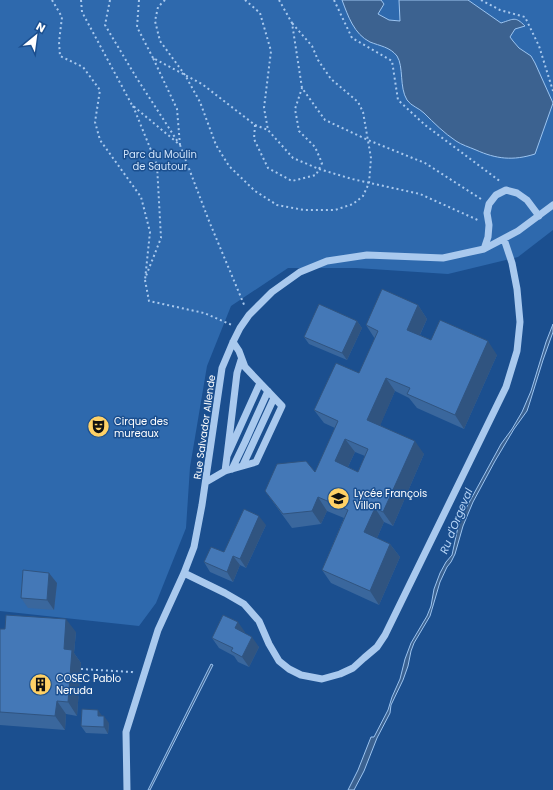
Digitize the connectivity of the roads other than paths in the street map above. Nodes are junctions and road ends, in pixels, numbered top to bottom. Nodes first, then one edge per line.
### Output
1 (553, 205) edge
2 (539, 216) junction
3 (504, 239) junction
4 (484, 249) junction
5 (233, 342) junction
6 (242, 360) junction
7 (260, 382) junction
8 (268, 391) junction
9 (227, 456) junction
10 (229, 470) junction
11 (206, 482) junction
12 (184, 573) junction
13 (127, 790) edge

1 - 2 street, Rue Salvador Allende
2 - 3 street, Rue Salvador Allende
2 - 4 street
3 - 4 street, Rue Salvador Allende
3 - 12 street
4 - 5 street, Rue Salvador Allende
5 - 6 street
5 - 11 street, Rue Salvador Allende
6 - 7 street
6 - 9 street
7 - 8 street
7 - 9 street
8 - 10 street
8 - 10 street
9 - 10 street
10 - 11 street
11 - 12 street, Rue Salvador Allende
12 - 13 street, Rue Salvador Allende

